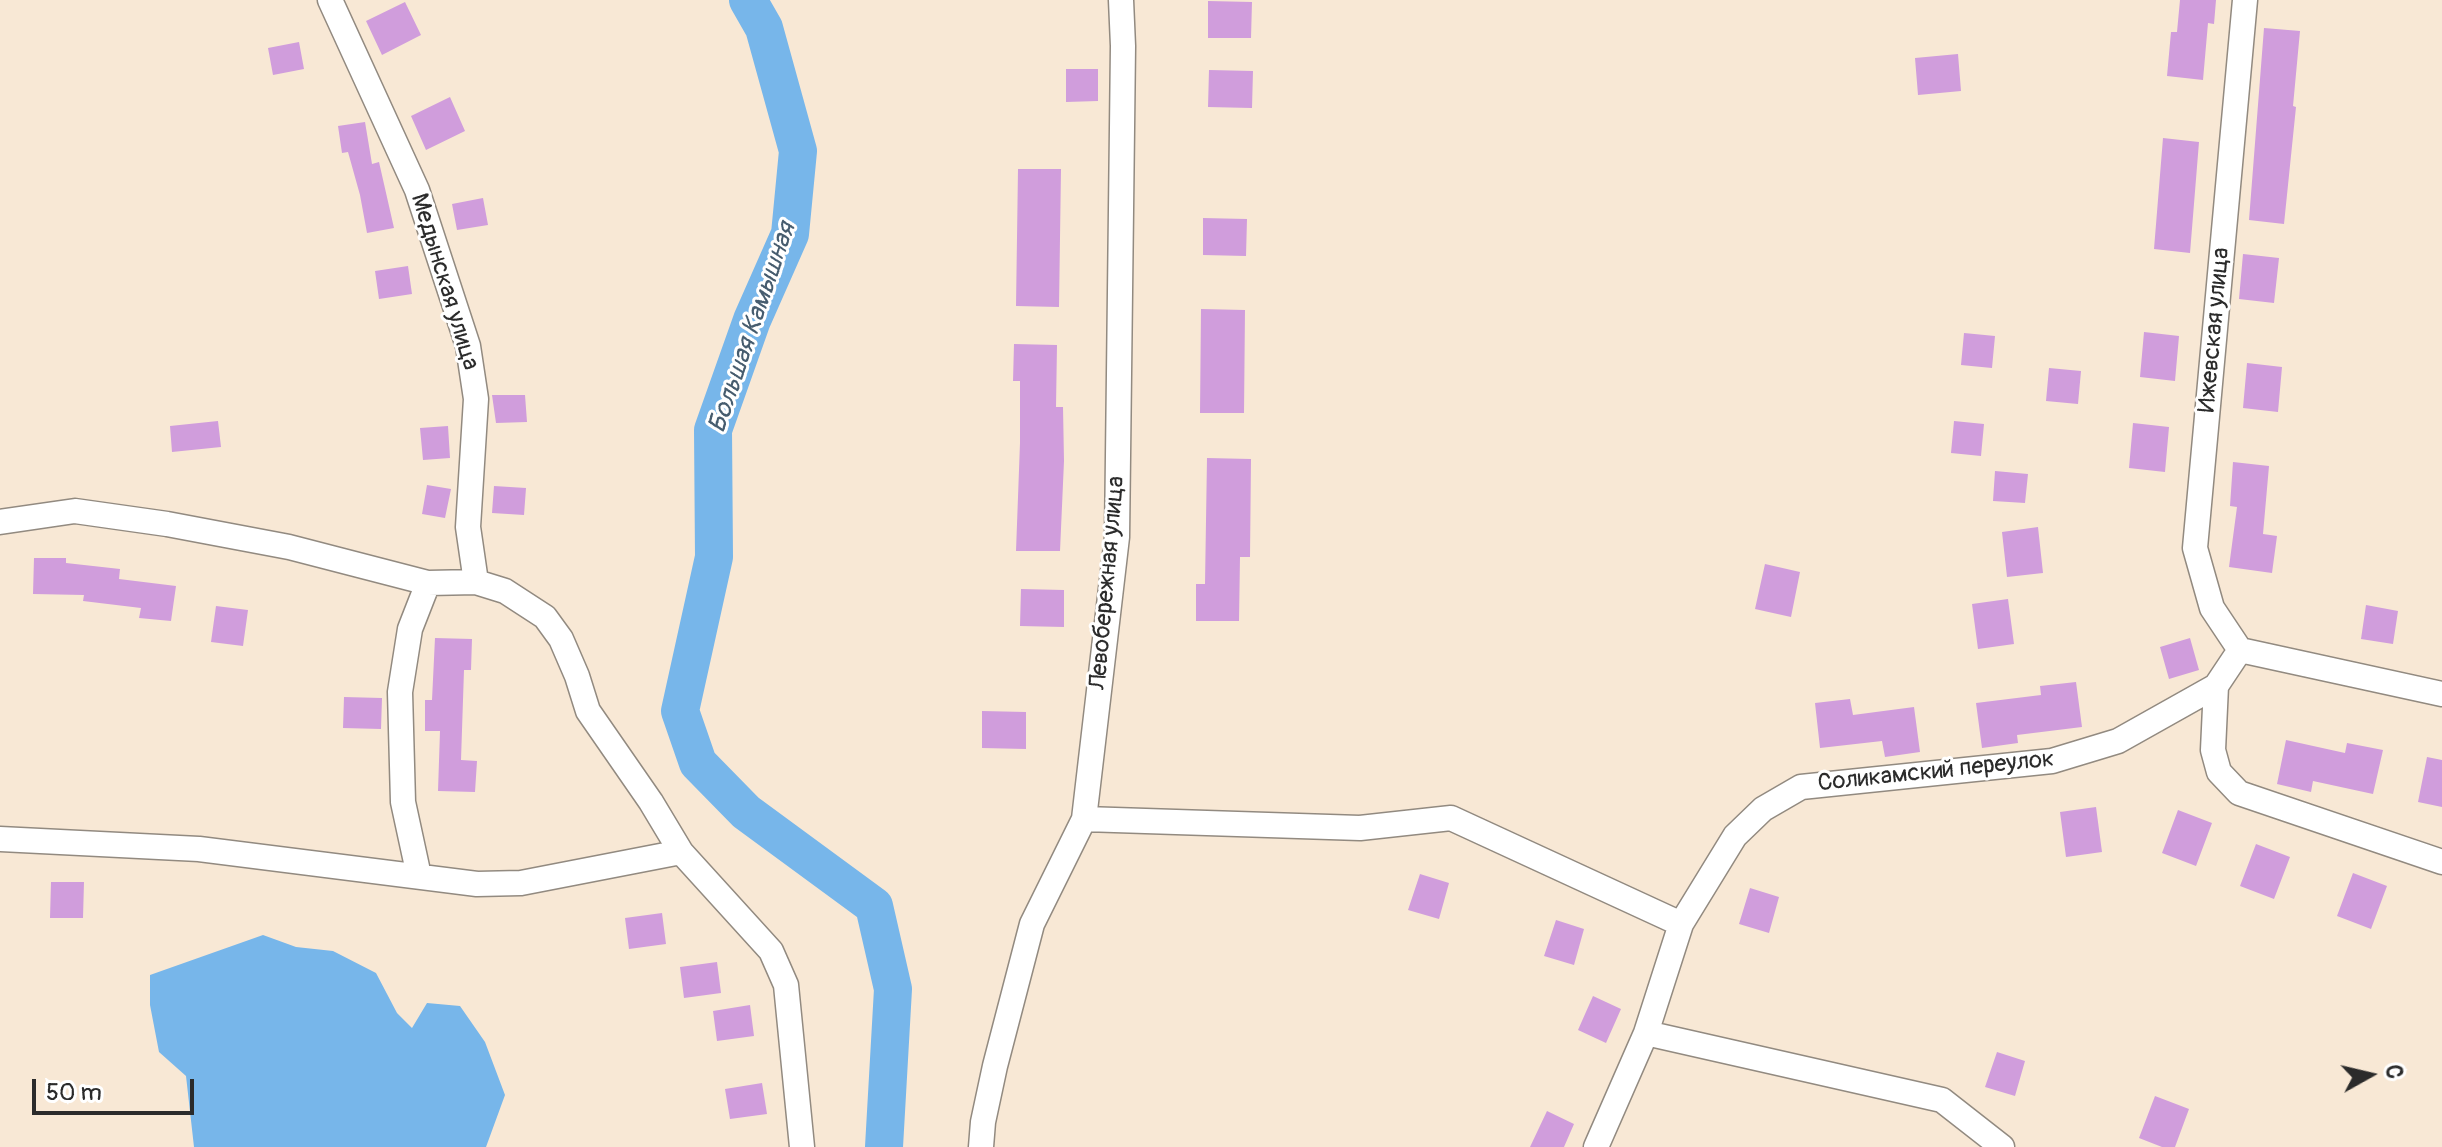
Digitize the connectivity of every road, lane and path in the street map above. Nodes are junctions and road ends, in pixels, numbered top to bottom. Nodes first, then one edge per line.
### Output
1 (330, 0) edge
2 (1121, 0) edge
3 (2245, 0) edge
4 (0, 522) edge
5 (476, 582) junction
6 (428, 583) junction
7 (2240, 650) junction
8 (2216, 686) junction
9 (2442, 694) edge
10 (1084, 819) junction
11 (0, 839) edge
12 (681, 852) junction
13 (2442, 862) edge
14 (419, 876) junction
15 (1681, 924) junction
16 (1646, 1033) junction
17 (802, 1147) edge
18 (981, 1147) edge
19 (1596, 1147) edge
20 (2002, 1147) edge

1 - 5 street, Медынская улица
2 - 10 street, Левобережная улица
3 - 7 street, Ижевская улица
4 - 6 street
5 - 6 street
5 - 12 street
6 - 14 street
7 - 8 street, Соликамский переулок
7 - 9 street
8 - 13 street
8 - 15 street, Соликамский переулок
10 - 15 street
10 - 18 street, Левобережная улица
11 - 14 street
12 - 14 street
12 - 17 street
15 - 16 street, Соликамский переулок
16 - 19 street, Соликамский переулок
16 - 20 street

